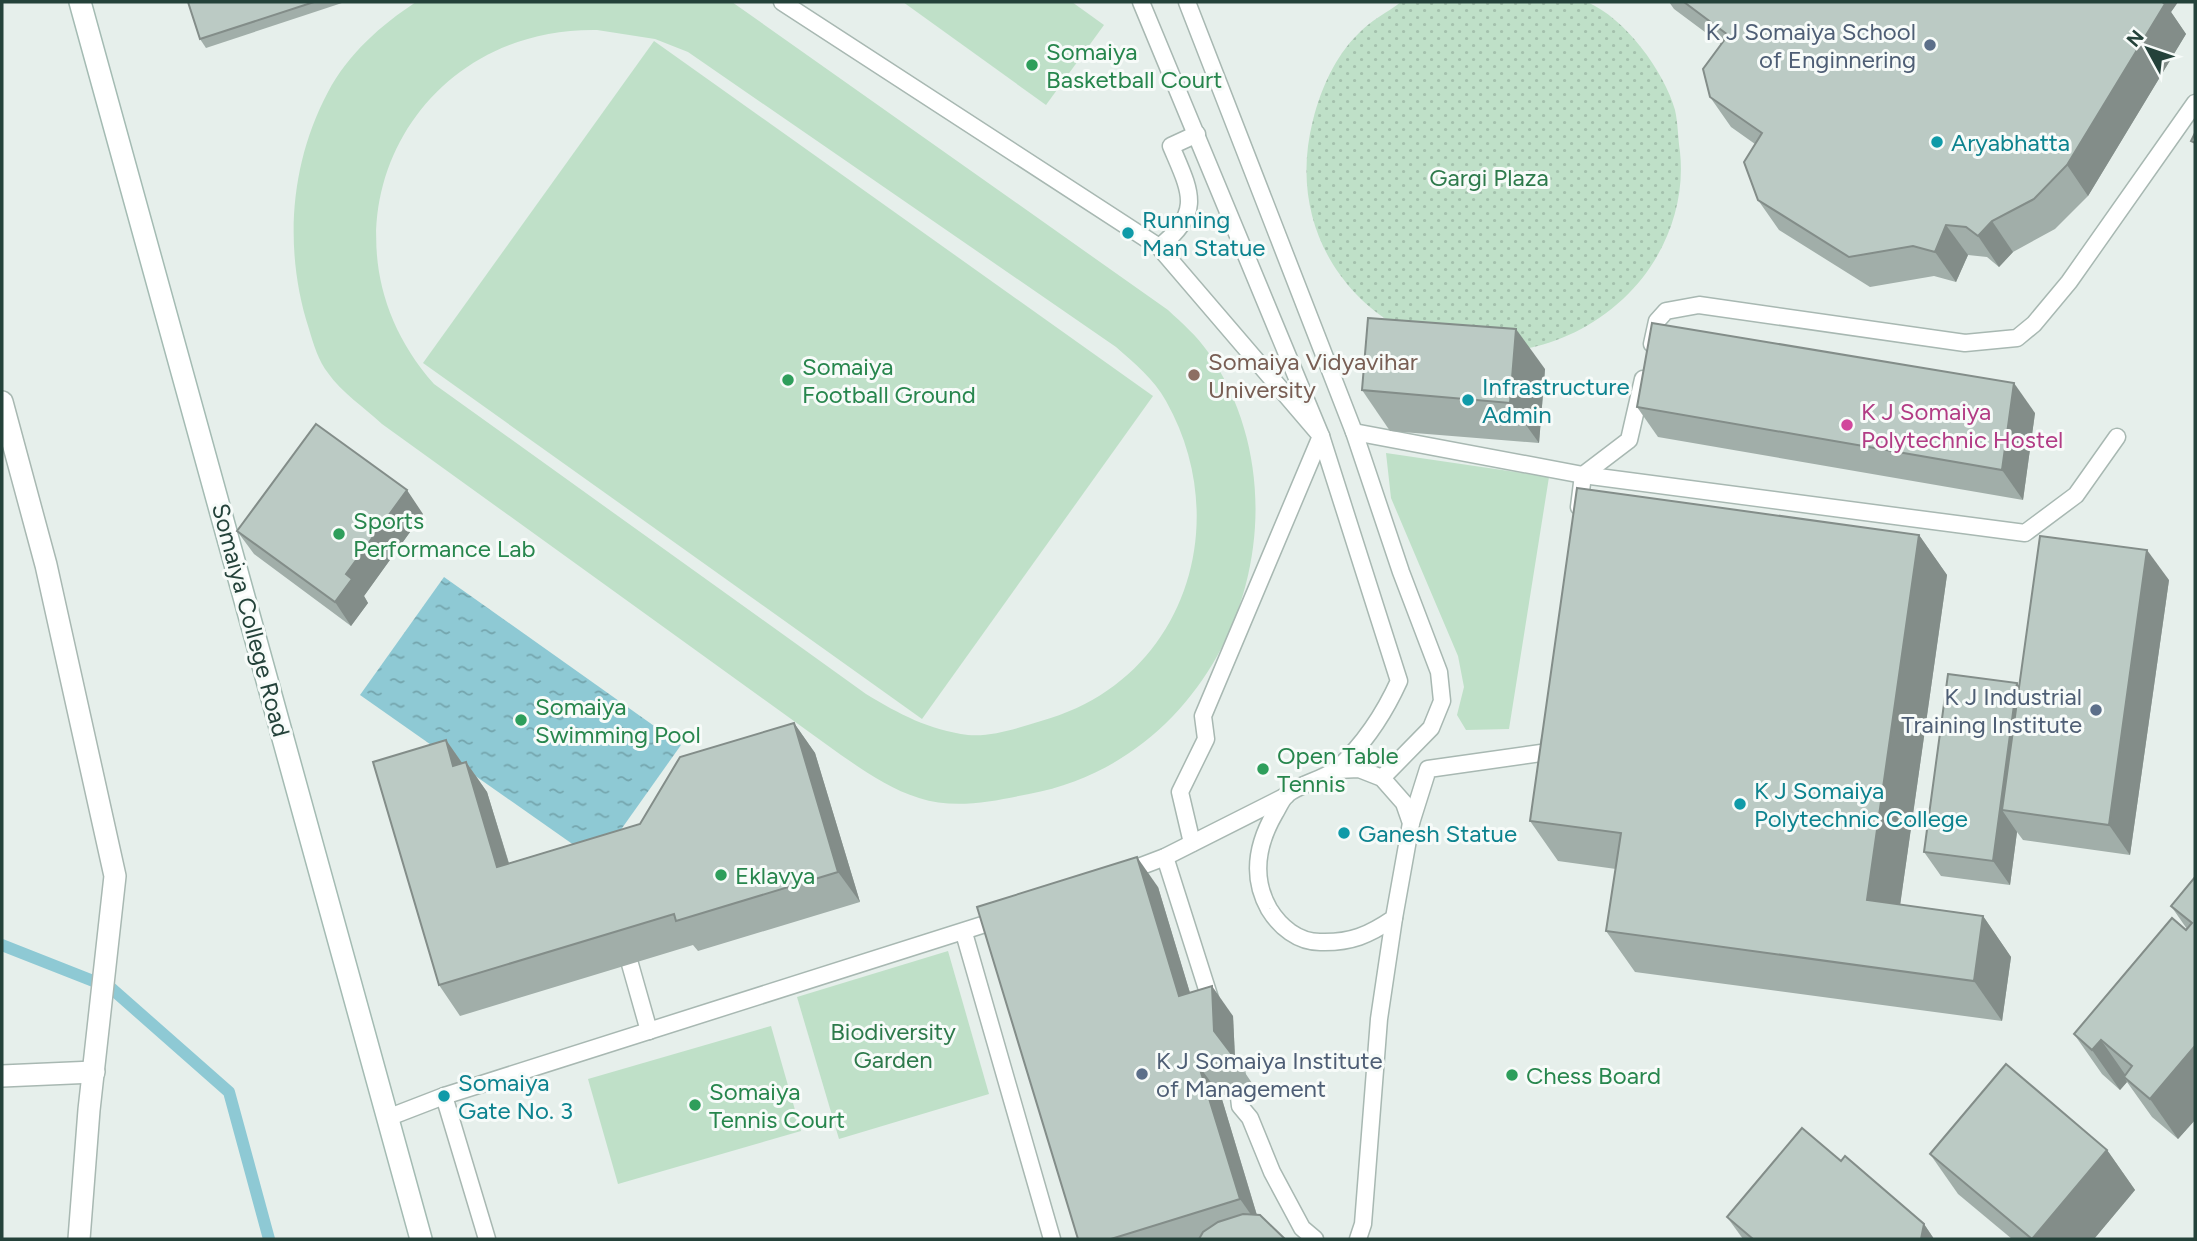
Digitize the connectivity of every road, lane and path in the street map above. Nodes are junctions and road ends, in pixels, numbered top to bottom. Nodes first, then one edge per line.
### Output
1 (80, 2) edge
2 (782, 2) edge
3 (1141, 2) edge
4 (1188, 2) edge
5 (2195, 103) edge
6 (1197, 134) junction
7 (1159, 247) junction
8 (2, 402) edge
9 (1354, 432) junction
10 (1321, 436) junction
11 (2118, 437) dead end
12 (1583, 475) junction
13 (1578, 517) edge
14 (1552, 724) edge
15 (1336, 770) junction
16 (1382, 778) junction
17 (1286, 796) junction
18 (1411, 823) junction
19 (1192, 842) junction
20 (1165, 857) junction
21 (1102, 881) edge
22 (1014, 914) edge
23 (1394, 918) junction
24 (964, 933) junction
25 (630, 964) edge
26 (1220, 1027) dead end
27 (649, 1031) junction
28 (1230, 1050) edge
29 (94, 1072) junction
30 (2, 1076) edge
31 (444, 1096) junction
32 (387, 1118) junction
33 (79, 1239) edge
34 (421, 1239) edge
35 (487, 1239) edge
36 (1052, 1239) edge
37 (1315, 1239) edge
38 (1358, 1239) edge

1 - 32 street, Somaiya College Road
2 - 7 lane
3 - 6 lane
4 - 9 lane
5 - 12 lane
6 - 7 lane
6 - 10 lane
7 - 10 lane
8 - 29 street
9 - 12 lane
9 - 16 lane
10 - 15 lane
10 - 19 lane
11 - 12 lane
12 - 13 lane
14 - 18 lane
15 - 16 lane
15 - 17 lane
16 - 18 lane
17 - 19 lane
17 - 23 lane
18 - 23 lane
19 - 20 lane
20 - 21 lane
20 - 26 lane
22 - 24 lane
23 - 38 lane
24 - 27 lane
24 - 36 lane
25 - 27 lane
27 - 31 lane
28 - 37 lane
29 - 30 street
29 - 33 street
31 - 32 lane
31 - 35 lane
32 - 34 street, Somaiya College Road

